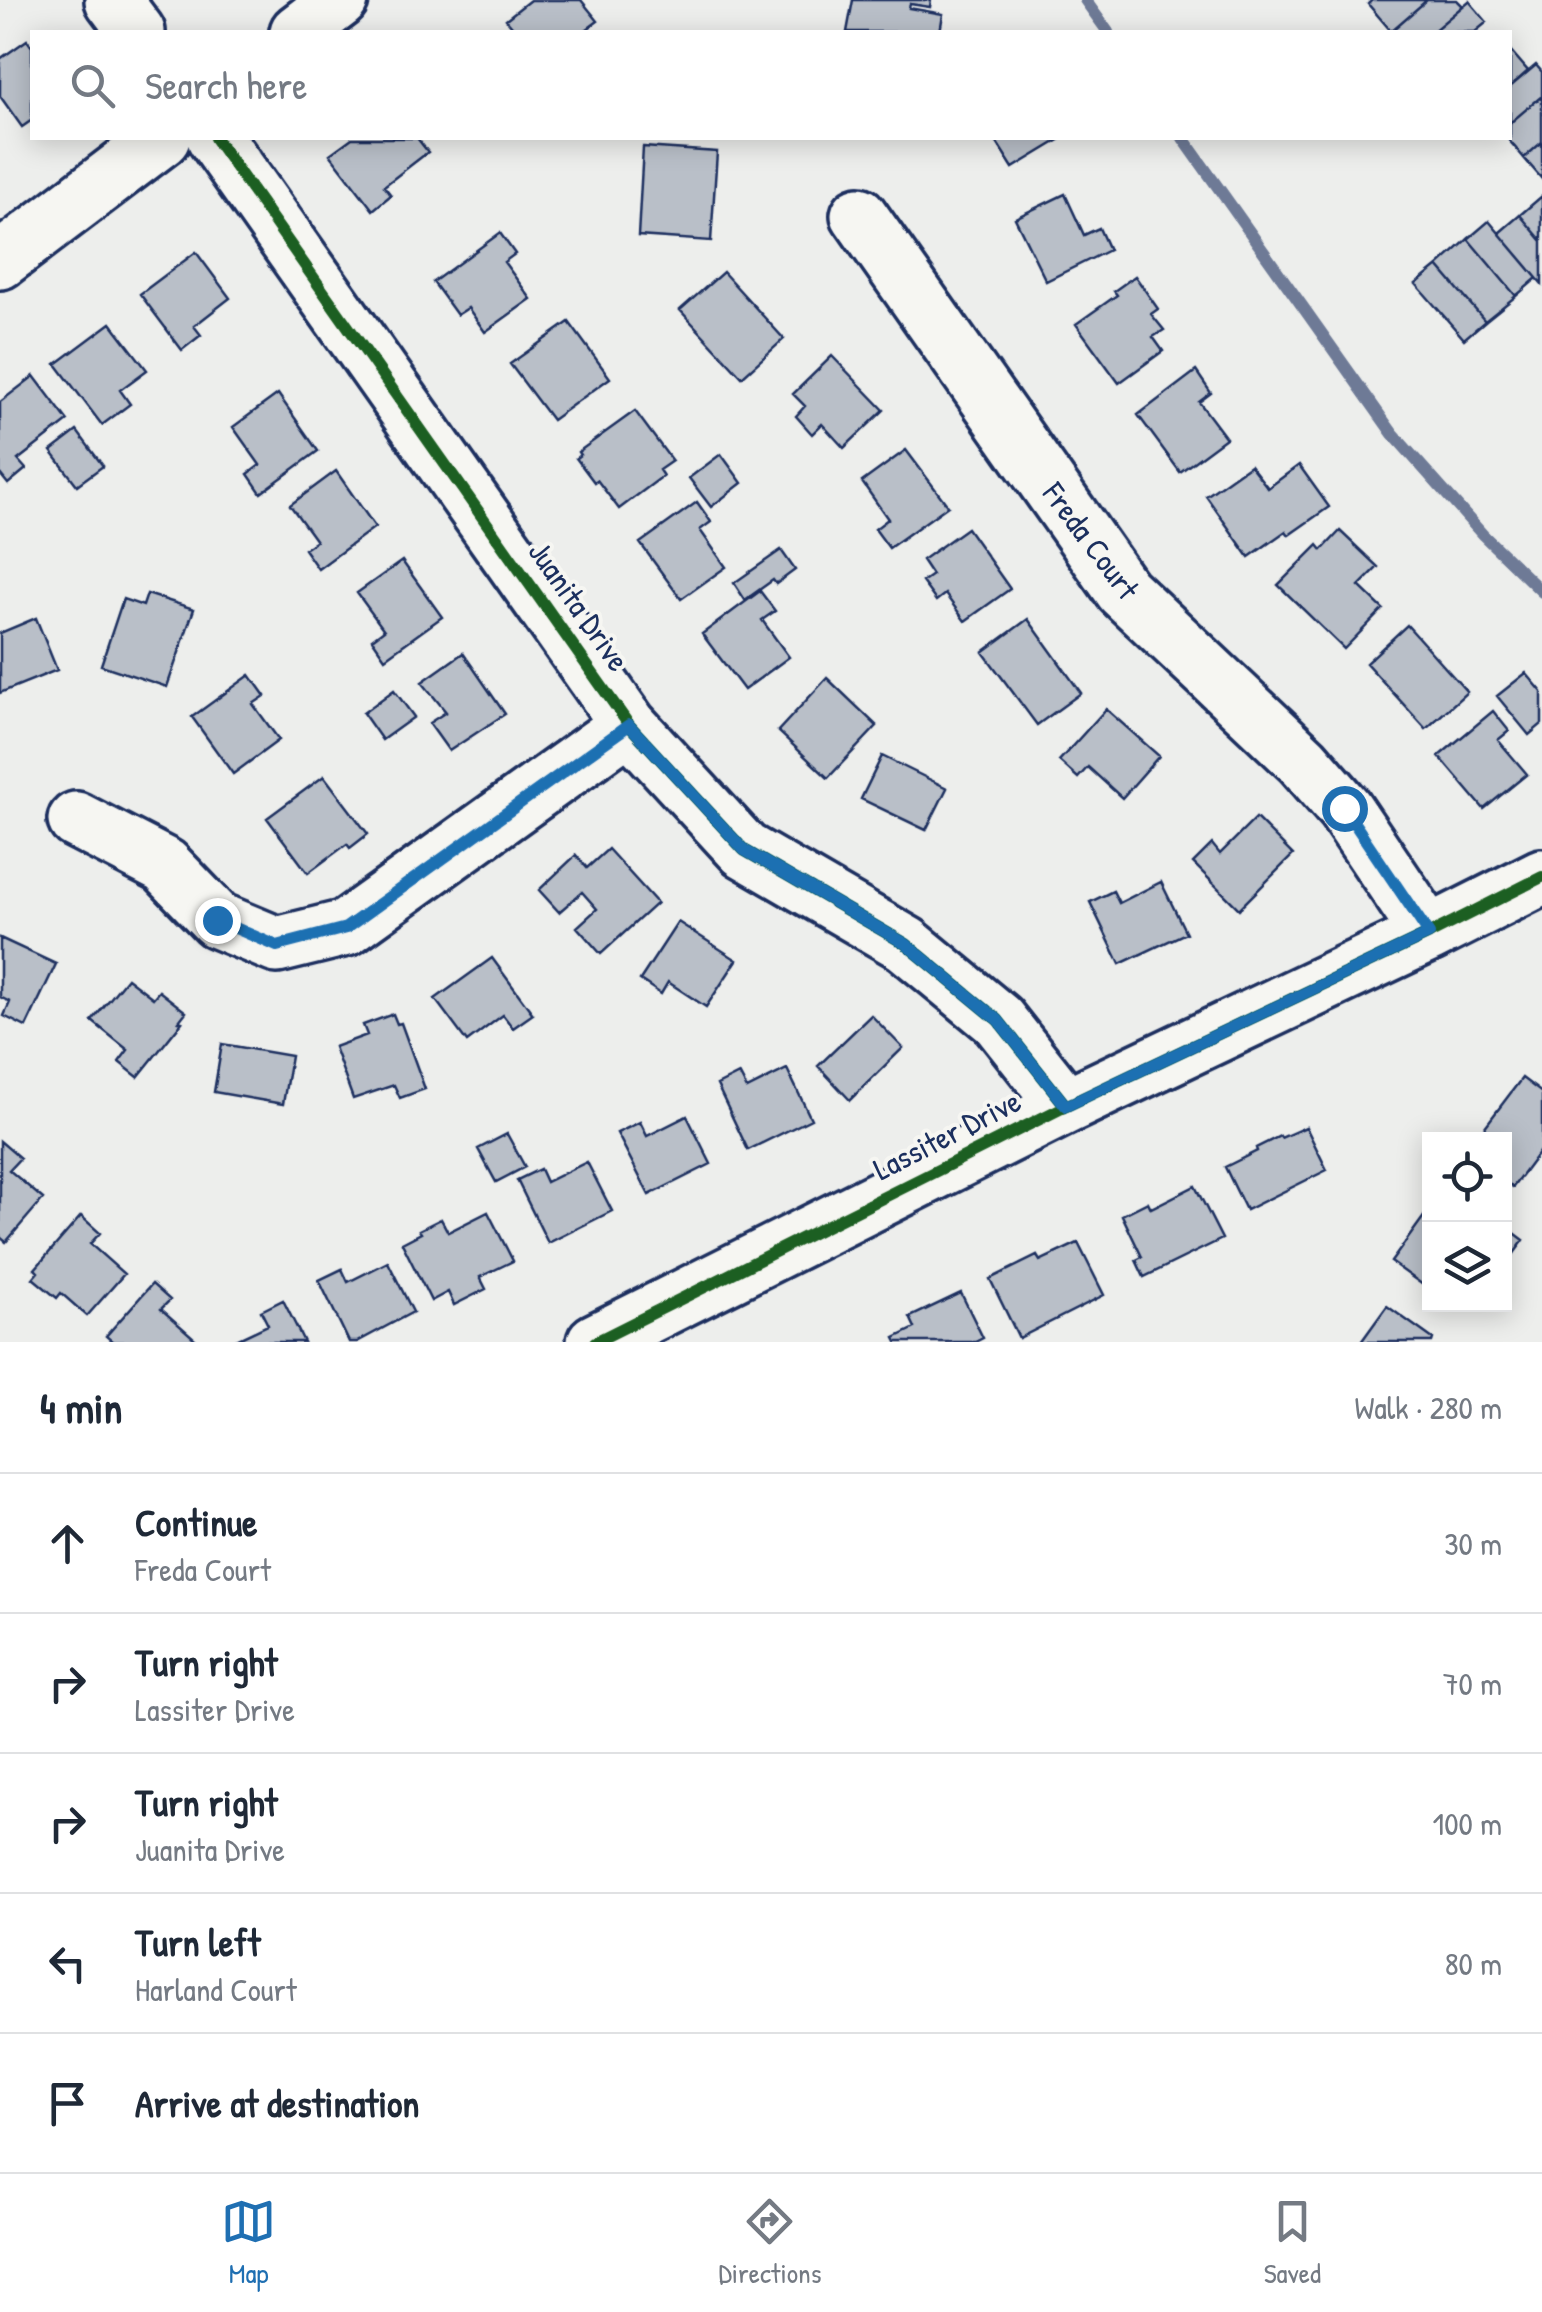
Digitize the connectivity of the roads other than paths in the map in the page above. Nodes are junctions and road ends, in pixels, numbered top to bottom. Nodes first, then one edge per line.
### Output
1 (113, 0) edge
2 (340, 0) edge
3 (136, 30) edge
4 (301, 30) edge
5 (159, 140) edge
6 (216, 140) edge
7 (858, 214) dead end
8 (0, 261) edge
9 (629, 725) junction
10 (76, 820) dead end
11 (1542, 877) edge
12 (1429, 934) junction
13 (1066, 1106) junction
14 (595, 1342) edge

1 - 3 street
2 - 4 street
5 - 8 street
6 - 9 street, Juanita Drive
7 - 12 street, Freda Court
9 - 10 street
9 - 13 street, Juanita Drive
11 - 12 street, Lassiter Drive
12 - 13 street, Lassiter Drive
13 - 14 street, Lassiter Drive

